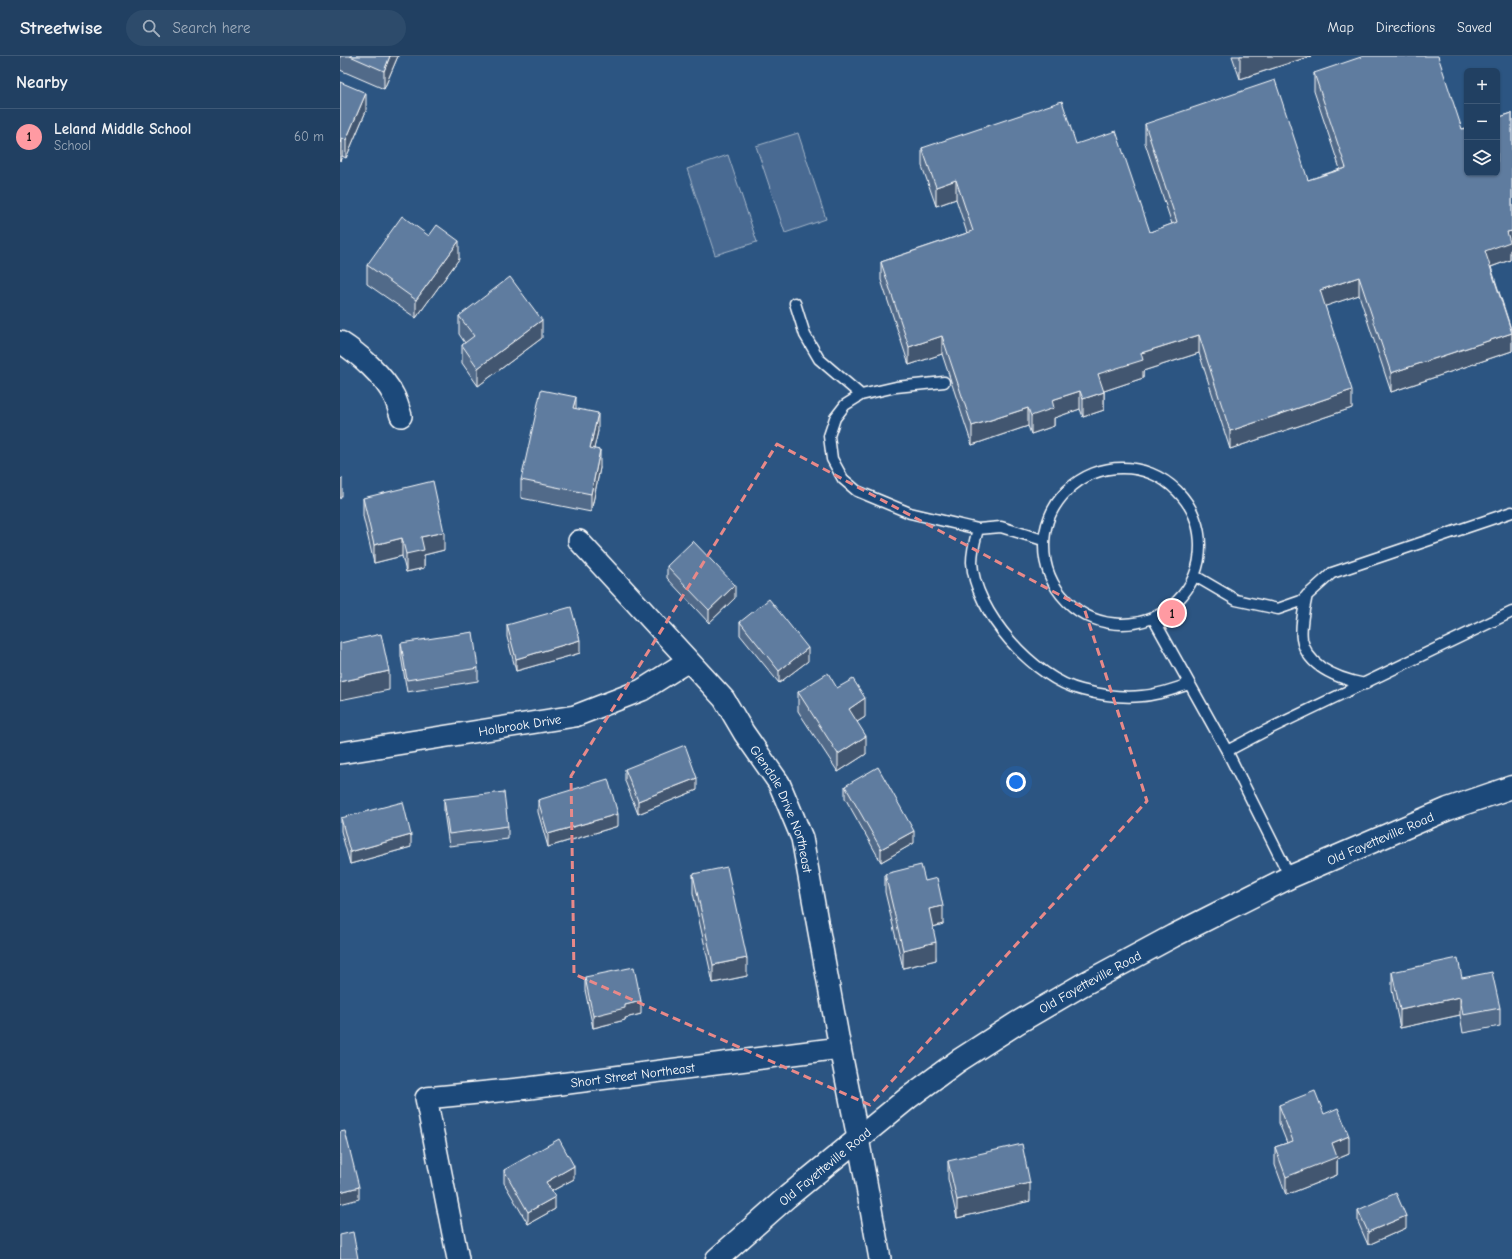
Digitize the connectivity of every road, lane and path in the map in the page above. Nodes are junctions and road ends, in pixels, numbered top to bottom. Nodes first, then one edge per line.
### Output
1 (795, 302) dead end
2 (340, 342) edge
3 (944, 382) dead end
4 (861, 395) junction
5 (401, 416) dead end
6 (1512, 512) edge
7 (978, 529) junction
8 (1043, 540) junction
9 (579, 542) dead end
10 (1195, 576) junction
11 (1307, 595) junction
12 (1512, 612) edge
13 (1153, 618) junction
14 (688, 661) junction
15 (1189, 684) junction
16 (1365, 684) junction
17 (1227, 751) junction
18 (340, 753) edge
19 (1512, 787) edge
20 (1290, 877) junction
21 (840, 1048) junction
22 (858, 1138) junction
23 (458, 1259) edge
24 (717, 1259) edge
25 (880, 1259) edge

1 - 4 lane
2 - 5 street
3 - 4 lane
4 - 7 lane
6 - 11 lane
7 - 8 lane
7 - 15 lane
8 - 10 lane
8 - 13 lane
9 - 14 street, Glendale Drive Northeast
10 - 11 lane
10 - 13 lane
11 - 16 lane
12 - 16 lane
13 - 15 lane
14 - 18 street, Holbrook Drive
14 - 21 street, Glendale Drive Northeast
15 - 17 lane
16 - 17 lane
17 - 20 lane
19 - 20 street, Old Fayetteville Road
20 - 22 street, Old Fayetteville Road
21 - 22 street, Glendale Drive Northeast
21 - 23 street, Short Street Northeast
22 - 24 street, Old Fayetteville Road
22 - 25 street, Glendale Drive Northeast

